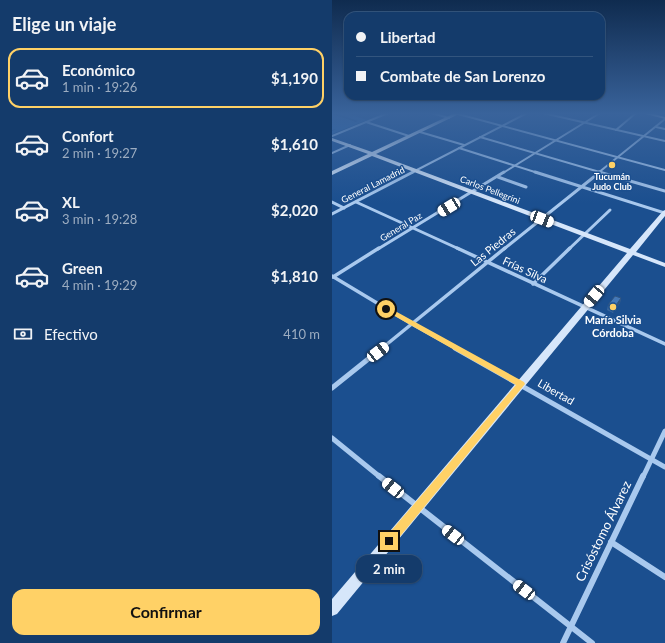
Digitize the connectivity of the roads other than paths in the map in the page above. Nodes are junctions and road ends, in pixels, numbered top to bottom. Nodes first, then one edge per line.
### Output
1 (346, 143) edge
2 (395, 143) edge
3 (457, 143) edge
4 (468, 143) edge
5 (501, 143) edge
6 (553, 143) edge
7 (569, 143) edge
8 (634, 143) edge
9 (350, 145) junction
10 (464, 145) junction
11 (459, 148) junction
12 (332, 153) edge
13 (537, 153) junction
14 (373, 154) junction
15 (618, 156) junction
16 (515, 166) junction
17 (665, 169) edge
18 (417, 171) junction
19 (600, 171) junction
20 (332, 173) edge
21 (498, 177) junction
22 (526, 186) dead end
23 (582, 187) junction
24 (665, 190) edge
25 (473, 193) junction
26 (332, 202) edge
27 (356, 202) junction
28 (344, 208) junction
29 (610, 210) dead end
30 (665, 212) edge
31 (332, 214) edge
32 (542, 219) junction
33 (414, 229) junction
34 (584, 235) junction
35 (630, 252) junction
36 (488, 263) junction
37 (665, 266) edge
38 (332, 277) edge
39 (532, 284) junction
40 (585, 307) junction
41 (412, 324) junction
42 (665, 344) edge
43 (521, 384) junction
44 (332, 388) edge
45 (665, 431) edge
46 (332, 438) edge
47 (651, 460) junction
48 (665, 468) edge
49 (417, 507) junction
50 (611, 542) junction
51 (665, 577) edge
52 (332, 609) edge
53 (571, 627) junction
54 (563, 643) edge
55 (592, 643) edge

1 - 9 street, Carlos Pellegrini
2 - 14 street
3 - 10 street
4 - 10 street, General Lamadrid
5 - 13 street
6 - 13 street, General Paz
7 - 15 street
8 - 15 street, Las Piedras
9 - 12 street
9 - 14 street, Carlos Pellegrini
10 - 11 street, General Lamadrid
11 - 16 street
11 - 18 street, General Lamadrid
13 - 16 street, General Paz
13 - 19 street
14 - 18 street, Carlos Pellegrini
14 - 20 street
15 - 17 street
15 - 19 street, Las Piedras
16 - 21 street, General Paz
16 - 23 street
18 - 25 street, Carlos Pellegrini
18 - 27 street, General Lamadrid
19 - 23 street, Las Piedras
19 - 24 street
21 - 22 street
21 - 25 street, General Paz
23 - 30 street
23 - 32 street, Las Piedras
25 - 32 street, Carlos Pellegrini
25 - 33 street, General Paz
26 - 28 street
27 - 28 street, General Lamadrid
27 - 33 street, Frías Silva
28 - 31 street, General Lamadrid
29 - 34 street
30 - 35 street
32 - 34 street, Carlos Pellegrini
32 - 36 street, Las Piedras
33 - 36 street, Frías Silva
33 - 38 street, General Paz
34 - 35 street, Carlos Pellegrini
34 - 39 street
35 - 37 street, Carlos Pellegrini
35 - 40 street
36 - 39 street, Frías Silva
36 - 41 street, Las Piedras
38 - 41 street, Libertad
39 - 40 street, Frías Silva
40 - 42 street, Frías Silva
40 - 43 street
41 - 43 street, Libertad
41 - 44 street, Las Piedras
43 - 47 street, Libertad
43 - 49 street
45 - 47 street, Crisóstomo Álvarez
46 - 49 street
47 - 48 street, Libertad
47 - 50 street, Crisóstomo Álvarez
49 - 52 street
49 - 53 street
50 - 51 street
50 - 53 street, Crisóstomo Álvarez
53 - 54 street, Crisóstomo Álvarez
53 - 55 street

